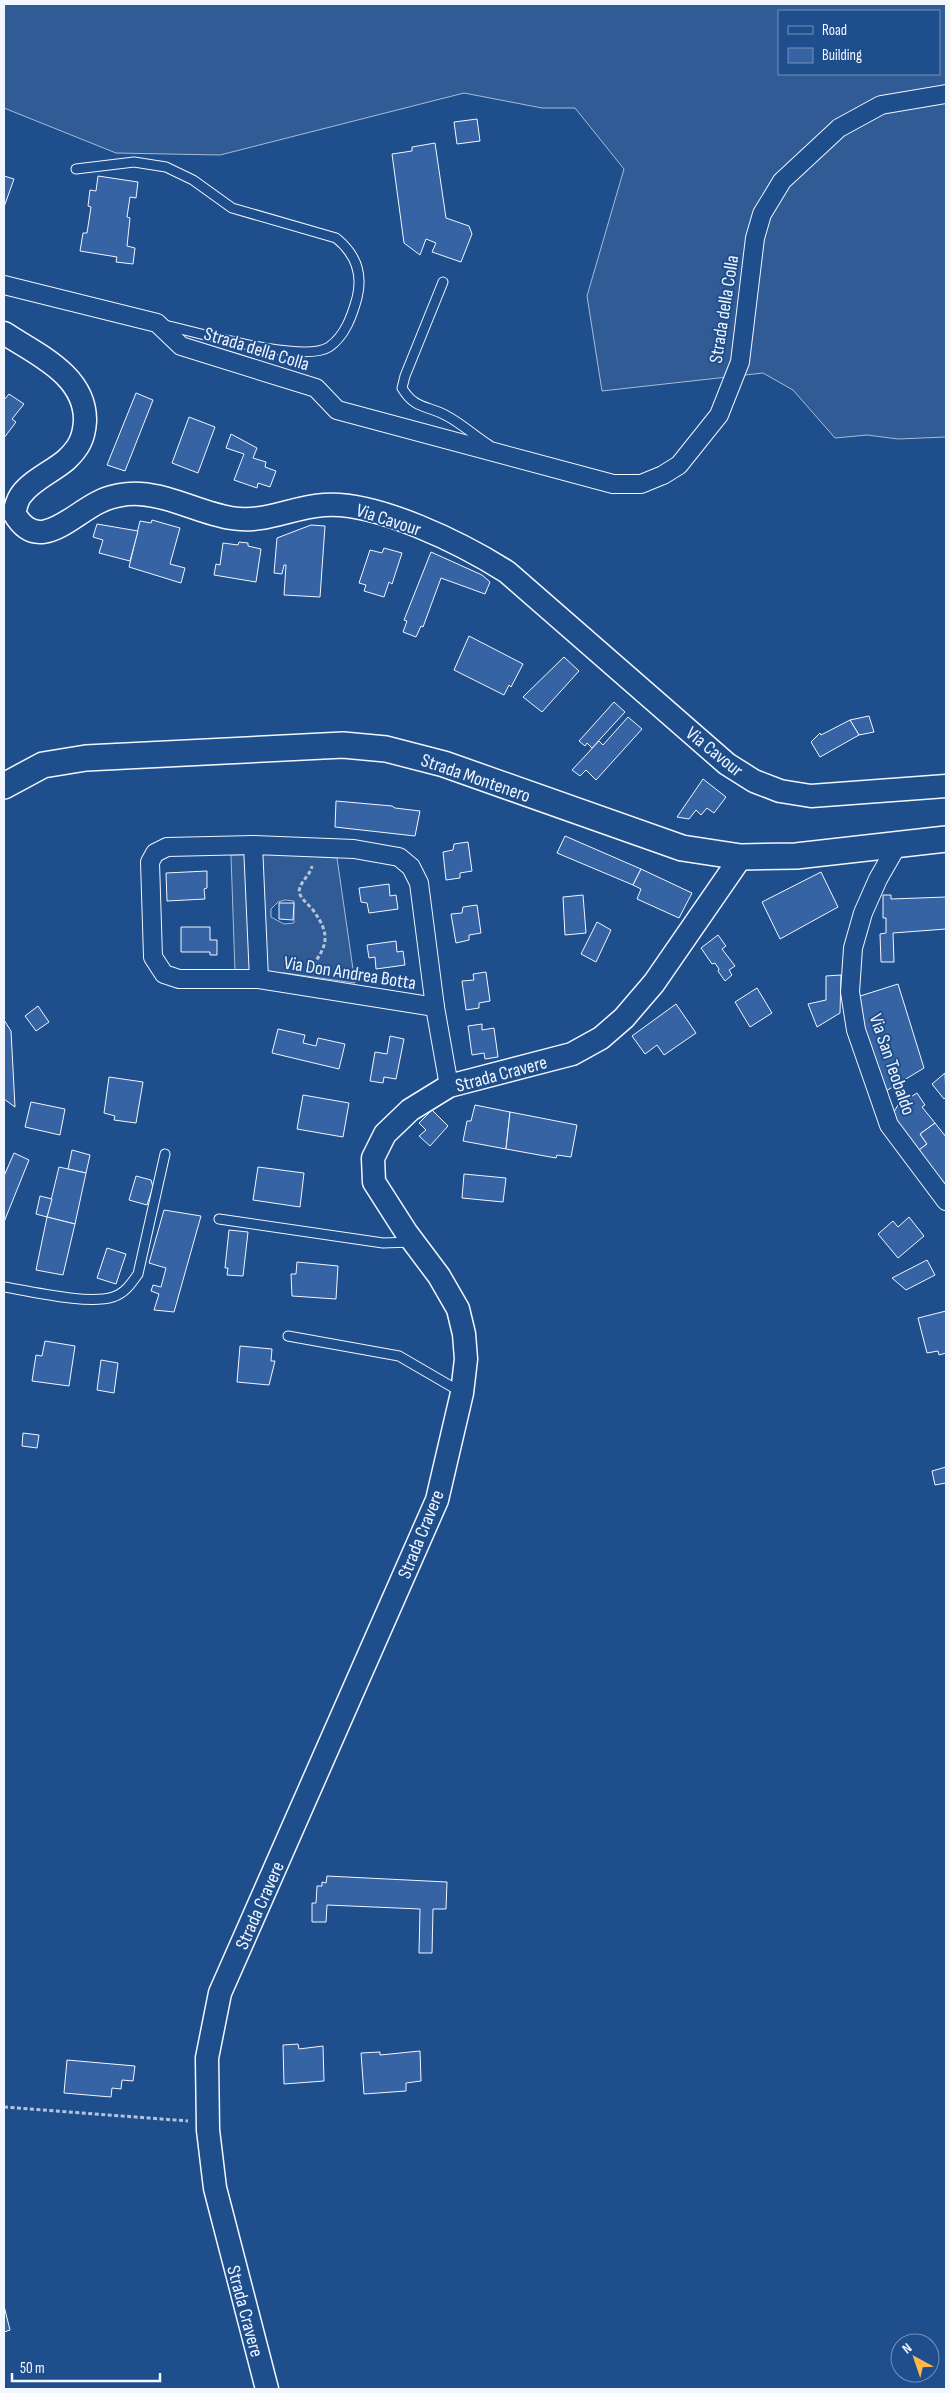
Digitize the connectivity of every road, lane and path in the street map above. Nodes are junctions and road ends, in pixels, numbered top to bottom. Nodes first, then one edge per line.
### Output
1 (946, 94) edge
2 (76, 169) dead end
3 (443, 282) dead end
4 (4, 285) edge
5 (157, 323) junction
6 (4, 333) edge
7 (497, 451) junction
8 (4, 786) edge
9 (946, 786) edge
10 (946, 839) edge
11 (898, 844) junction
12 (253, 845) junction
13 (311, 848) junction
14 (741, 857) junction
15 (259, 979) junction
16 (304, 986) junction
17 (435, 1007) junction
18 (449, 1086) junction
19 (164, 1154) dead end
20 (946, 1201) edge
21 (219, 1219) dead end
22 (413, 1242) junction
23 (4, 1287) edge
24 (288, 1336) dead end
25 (462, 1393) junction
26 (4, 2107) edge
27 (208, 2122) junction
28 (267, 2389) edge

1 - 7 street, Strada della Colla
2 - 5 lane
3 - 7 lane, Strada della Colla
4 - 5 street, Strada della Colla
5 - 7 street, Strada della Colla
6 - 9 street, Via Cavour
8 - 14 main road, Strada Montenero
10 - 11 main road, Strada Montenero
11 - 14 main road, Strada Montenero
11 - 20 street, Via San Teobaldo
12 - 13 street, Via Don Andrea Botta
12 - 15 street, Via Don Andrea Botta
12 - 15 street, Via Don Andrea Botta
13 - 16 path
13 - 17 street, Via Don Andrea Botta
14 - 18 street, Strada Cravere
15 - 16 street, Via Don Andrea Botta
16 - 17 street, Via Don Andrea Botta
17 - 18 street, Via Don Andrea Botta
18 - 22 street, Strada Cravere
19 - 23 lane
21 - 22 lane
22 - 25 street, Strada Cravere
24 - 25 lane
25 - 27 street, Strada Cravere
26 - 27 path
27 - 28 street, Strada Cravere

